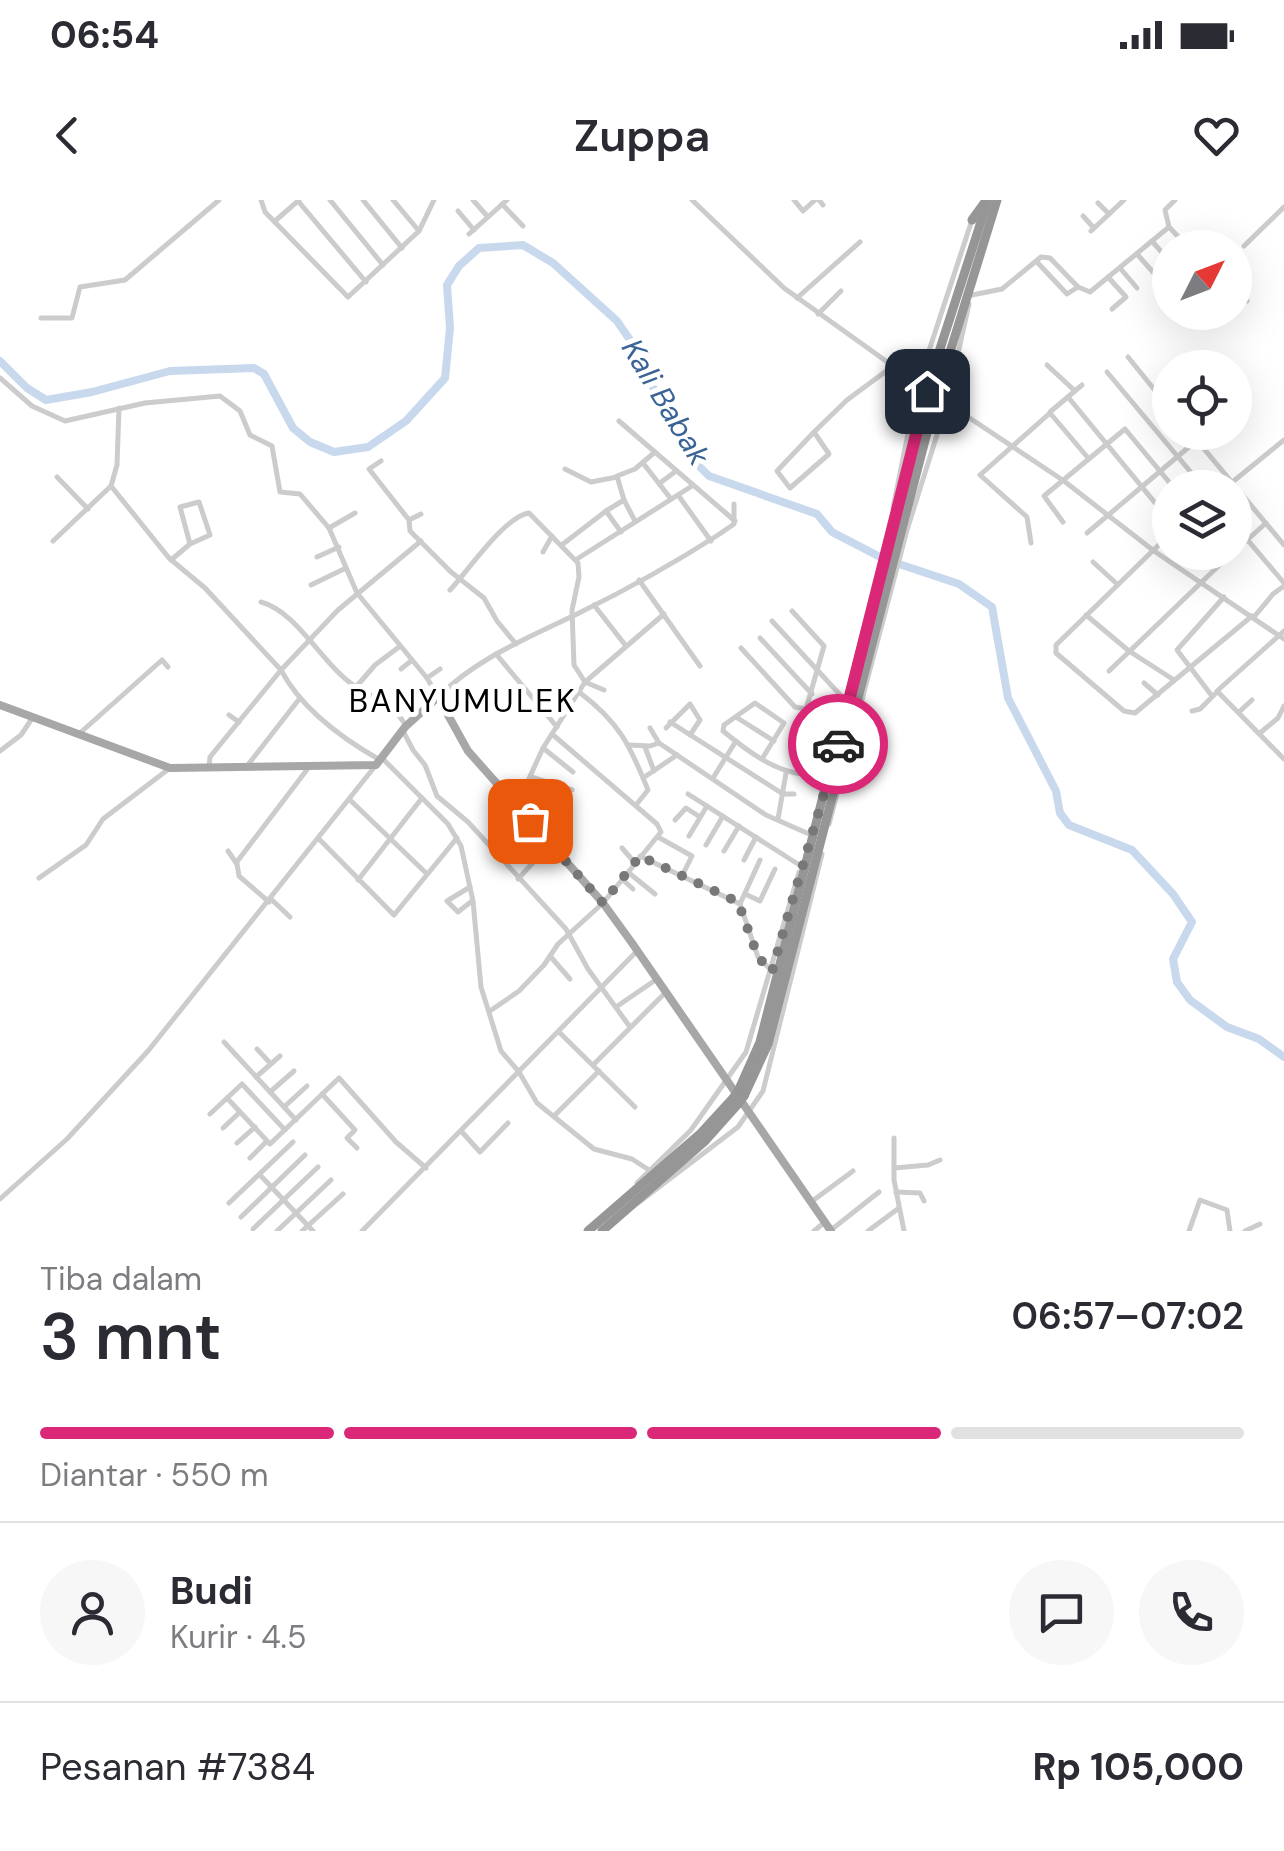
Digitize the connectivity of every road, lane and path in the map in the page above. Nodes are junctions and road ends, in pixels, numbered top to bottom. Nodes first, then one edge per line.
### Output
1 (219, 200) edge
2 (262, 200) edge
3 (330, 200) edge
4 (362, 200) edge
5 (393, 200) edge
6 (422, 200) edge
7 (434, 200) edge
8 (473, 200) edge
9 (692, 200) edge
10 (794, 200) edge
11 (984, 200) edge
12 (1124, 200) edge
13 (1155, 200) edge
14 (1175, 200) edge
15 (299, 201) edge
16 (505, 202) edge
17 (819, 202) edge
18 (997, 203) edge
19 (1098, 203) dead end
20 (1284, 207) edge
21 (430, 208) junction
22 (1164, 210) junction
23 (458, 211) dead end
24 (1109, 214) junction
25 (1083, 216) dead end
26 (488, 217) junction
27 (972, 220) joint
28 (275, 221) junction
29 (523, 226) dead end
30 (1169, 227) junction
31 (1166, 230) edge
32 (1172, 230) edge
33 (419, 231) junction
34 (1252, 238) edge
35 (860, 242) dead end
36 (1152, 242) edge
37 (402, 248) junction
38 (1137, 254) junction
39 (1037, 262) junction
40 (384, 265) junction
41 (1120, 268) junction
42 (1152, 271) edge
43 (1108, 277) junction
44 (366, 282) junction
45 (1078, 288) junction
46 (1137, 288) dead end
47 (841, 291) dead end
48 (972, 294) junction
49 (797, 298) junction
50 (1112, 309) dead end
51 (818, 314) junction
52 (41, 318) dead end
53 (1128, 357) dead end
54 (1046, 365) dead end
55 (893, 366) junction
56 (1108, 372) dead end
57 (0, 378) edge
58 (918, 384) junction
59 (1082, 385) dead end
60 (1152, 387) edge
61 (933, 391) junction
62 (1075, 391) junction
63 (1068, 397) junction
64 (947, 403) junction
65 (119, 408) junction
66 (1050, 412) junction
67 (618, 421) dead end
68 (814, 432) junction
69 (1284, 440) edge
70 (1107, 444) junction
71 (1012, 447) junction
72 (1185, 450) edge
73 (1204, 450) edge
74 (655, 452) junction
75 (1178, 456) junction
76 (1089, 459) junction
77 (381, 461) dead end
78 (643, 463) junction
79 (565, 469) dead end
80 (676, 470) junction
81 (1160, 470) joint
82 (1189, 470) edge
83 (1221, 470) edge
84 (1247, 470) edge
85 (1152, 476) edge
86 (57, 477) dead end
87 (617, 477) junction
88 (1062, 480) junction
89 (660, 483) junction
90 (1141, 485) junction
91 (112, 486) junction
92 (692, 486) junction
93 (678, 494) junction
94 (671, 499) junction
95 (1152, 499) edge
96 (624, 500) junction
97 (734, 504) dead end
98 (1252, 506) edge
99 (88, 509) junction
100 (606, 511) junction
101 (355, 513) dead end
102 (421, 514) dead end
103 (1108, 514) junction
104 (409, 520) junction
105 (635, 521) junction
106 (736, 521) junction
107 (1063, 522) dead end
108 (1266, 523) junction
109 (329, 528) junction
110 (897, 529) junction
111 (621, 532) junction
112 (1088, 533) dead end
113 (552, 536) junction
114 (1252, 536) edge
115 (710, 540) junction
116 (53, 541) dead end
117 (421, 542) junction
118 (1031, 542) dead end
119 (190, 544) junction
120 (563, 544) junction
121 (1284, 545) edge
122 (1252, 546) edge
123 (338, 547) junction
124 (1152, 549) joint
125 (543, 552) dead end
126 (317, 556) dead end
127 (171, 560) junction
128 (576, 560) junction
129 (1093, 562) dead end
130 (346, 568) junction
131 (1183, 570) edge
132 (1214, 570) edge
133 (461, 578) junction
134 (639, 580) junction
135 (1201, 582) junction
136 (1117, 584) junction
137 (312, 585) dead end
138 (1284, 585) edge
139 (450, 590) dead end
140 (357, 593) junction
141 (1224, 597) junction
142 (261, 602) dead end
143 (594, 605) junction
144 (877, 609) junction
145 (792, 611) dead end
146 (664, 614) junction
147 (1086, 615) junction
148 (1253, 616) junction
149 (572, 617) junction
150 (772, 622) dead end
151 (877, 634) junction
152 (1282, 635) edge
153 (760, 638) dead end
154 (307, 641) junction
155 (516, 644) junction
156 (626, 646) junction
157 (399, 647) junction
158 (741, 648) dead end
159 (1129, 651) junction
160 (496, 654) junction
161 (411, 661) junction
162 (700, 666) dead end
163 (168, 667) dead end
164 (1190, 667) junction
165 (401, 669) dead end
166 (440, 669) dead end
167 (281, 670) junction
168 (817, 670) junction
169 (1109, 671) dead end
170 (147, 673) junction
171 (426, 678) junction
172 (153, 680) dead end
173 (1174, 680) junction
174 (585, 682) junction
175 (1144, 683) dead end
176 (356, 687) junction
177 (604, 690) dead end
178 (579, 692) junction
179 (812, 694) junction
180 (1214, 694) junction
181 (1158, 695) junction
182 (438, 697) junction
183 (300, 698) junction
184 (844, 699) junction
185 (1252, 700) dead end
186 (0, 705) edge
187 (1284, 706) edge
188 (1192, 712) dead end
189 (1239, 712) junction
190 (229, 715) dead end
191 (32, 717) junction
192 (736, 717) junction
193 (239, 722) junction
194 (404, 728) junction
195 (650, 728) dead end
196 (554, 730) junction
197 (1260, 734) junction
198 (78, 735) junction
199 (690, 735) junction
200 (736, 741) junction
201 (774, 741) junction
202 (658, 743) junction
203 (629, 745) junction
204 (645, 746) junction
205 (543, 748) junction
206 (0, 751) edge
207 (677, 755) junction
208 (726, 758) junction
209 (762, 759) junction
210 (1284, 760) edge
211 (379, 761) junction
212 (310, 764) junction
213 (247, 766) junction
214 (170, 768) junction
215 (206, 768) junction
216 (654, 770) junction
217 (573, 772) dead end
218 (786, 773) junction
219 (802, 774) dead end
220 (646, 776) dead end
221 (531, 777) junction
222 (713, 778) junction
223 (572, 790) dead end
224 (688, 794) dead end
225 (783, 794) junction
226 (794, 794) dead end
227 (348, 798) junction
228 (422, 798) junction
229 (512, 800) junction
230 (636, 805) junction
231 (707, 806) junction
232 (723, 816) junction
233 (700, 817) junction
234 (675, 820) dead end
235 (778, 820) junction
236 (740, 826) junction
237 (828, 829) junction
238 (658, 836) junction
239 (689, 836) dead end
240 (756, 837) junction
241 (389, 838) junction
242 (457, 838) junction
243 (318, 839) junction
244 (813, 841) junction
245 (551, 844) junction
246 (706, 845) dead end
247 (622, 848) dead end
248 (228, 851) dead end
249 (724, 851) dead end
250 (638, 860) junction
251 (744, 860) dead end
252 (760, 860) dead end
253 (236, 863) junction
254 (802, 865) junction
255 (775, 869) dead end
256 (818, 869) junction
257 (426, 873) junction
258 (629, 873) junction
259 (38, 878) dead end
260 (681, 878) junction
261 (518, 879) junction
262 (358, 880) junction
263 (624, 880) junction
264 (470, 887) junction
265 (633, 889) dead end
266 (655, 894) dead end
267 (744, 894) junction
268 (473, 901) junction
269 (269, 902) junction
270 (603, 903) junction
271 (740, 904) junction
272 (290, 917) dead end
273 (570, 934) junction
274 (638, 950) junction
275 (550, 956) junction
276 (772, 972) junction
277 (570, 979) dead end
278 (658, 980) junction
279 (600, 987) junction
280 (666, 992) junction
281 (616, 1007) junction
282 (489, 1012) junction
283 (630, 1027) junction
284 (558, 1031) junction
285 (224, 1042) dead end
286 (258, 1049) dead end
287 (280, 1056) dead end
288 (270, 1064) junction
289 (593, 1065) junction
290 (294, 1071) dead end
291 (599, 1071) junction
292 (519, 1072) junction
293 (256, 1077) junction
294 (727, 1081) junction
295 (307, 1086) dead end
296 (270, 1092) junction
297 (322, 1094) junction
298 (227, 1098) junction
299 (635, 1106) dead end
300 (284, 1107) junction
301 (240, 1112) junction
302 (210, 1114) dead end
303 (749, 1115) junction
304 (554, 1116) junction
305 (296, 1120) junction
306 (508, 1123) dead end
307 (254, 1127) junction
308 (224, 1128) dead end
309 (285, 1130) junction
310 (462, 1132) junction
311 (894, 1138) dead end
312 (268, 1141) junction
313 (293, 1142) dead end
314 (238, 1143) dead end
315 (356, 1148) dead end
316 (306, 1155) dead end
317 (250, 1158) dead end
318 (940, 1160) dead end
319 (318, 1166) dead end
320 (426, 1168) junction
321 (894, 1168) junction
322 (650, 1170) junction
323 (854, 1170) dead end
324 (259, 1174) junction
325 (331, 1180) dead end
326 (271, 1188) junction
327 (879, 1192) dead end
328 (896, 1192) junction
329 (343, 1194) dead end
330 (0, 1199) edge
331 (283, 1200) junction
332 (924, 1200) dead end
333 (810, 1202) junction
334 (229, 1203) dead end
335 (626, 1203) junction
336 (898, 1208) junction
337 (296, 1213) junction
338 (240, 1216) dead end
339 (824, 1222) junction
340 (1260, 1224) dead end
341 (253, 1229) edge
342 (307, 1229) edge
343 (595, 1230) edge
344 (277, 1231) edge
345 (362, 1231) edge
346 (814, 1231) edge
347 (831, 1231) edge
348 (868, 1231) edge
349 (904, 1231) edge
350 (1189, 1231) edge
351 (1230, 1231) edge
352 (1244, 1231) edge

1 - 52 street
2 - 28 street
3 - 40 street
4 - 37 street
5 - 33 street
6 - 21 street
7 - 21 street
8 - 26 street
9 - 49 street
10 - 17 street
11 - 27 highway
11 - 61 highway
12 - 24 street
13 - 22 street
14 - 22 street
15 - 28 street
15 - 44 street
16 - 26 street
16 - 29 street
18 - 48 street
18 - 61 highway
19 - 24 street
20 - 34 street
21 - 33 street
22 - 30 street
23 - 26 street
24 - 25 street
27 - 58 street
28 - 44 street
30 - 31 street
30 - 32 street
33 - 37 street
35 - 49 street
36 - 38 street
37 - 40 street
38 - 41 street
38 - 42 street
39 - 45 street
39 - 45 street
39 - 48 street
40 - 44 street
41 - 43 street
41 - 46 street
43 - 45 street
43 - 50 street
47 - 51 street
48 - 64 street
49 - 51 street
51 - 55 street
53 - 60 street
54 - 62 street
55 - 58 street
55 - 68 street
56 - 75 street
57 - 65 street
58 - 64 street
58 - 110 street
59 - 62 street
61 - 110 highway
62 - 63 street
63 - 66 street
63 - 70 street
64 - 71 street
64 - 110 street
65 - 91 street
65 - 109 street
66 - 71 street
66 - 76 street
67 - 74 street
68 - 68 street
69 - 84 street
70 - 76 street
70 - 81 street
70 - 90 street
71 - 88 street
71 - 118 street
72 - 75 street
73 - 83 street
74 - 78 street
74 - 80 street
75 - 81 street
75 - 82 street
76 - 88 street
77 - 104 street
78 - 87 street
78 - 89 street
79 - 87 street
80 - 89 street
80 - 92 street
85 - 90 street
86 - 99 street
87 - 96 street
88 - 103 street
88 - 107 street
89 - 94 street
90 - 95 street
90 - 103 street
91 - 99 street
91 - 127 street
92 - 93 street
92 - 106 street
93 - 94 street
93 - 115 street
94 - 105 street
96 - 100 street
96 - 105 street
97 - 106 street
98 - 108 street
99 - 116 street
100 - 111 street
100 - 120 street
101 - 109 street
102 - 104 street
103 - 112 street
103 - 124 street
104 - 117 street
105 - 111 street
106 - 115 street
108 - 114 street
108 - 121 street
109 - 123 street
110 - 144 highway
111 - 128 street
113 - 120 street
113 - 125 street
113 - 133 street
115 - 134 street
117 - 133 street
117 - 140 street
119 - 119 street
119 - 127 street
120 - 128 street
122 - 138 street
123 - 126 street
123 - 130 street
124 - 136 street
127 - 167 street
128 - 149 street
129 - 136 street
130 - 137 street
130 - 140 street
131 - 135 street
132 - 135 street
133 - 139 street
133 - 155 street
134 - 143 street
134 - 146 street
135 - 141 street
135 - 159 street
136 - 147 street
138 - 148 street
140 - 154 street
140 - 157 street
141 - 148 street
141 - 164 street
142 - 154 street
143 - 149 street
143 - 156 street
144 - 151 highway
144 - 184 street
144 - 244 highway
145 - 168 street
146 - 156 street
146 - 162 street
147 - 159 street
147 - 181 street
148 - 152 street
148 - 164 street
149 - 155 street
149 - 174 street
150 - 168 street
151 - 237 street
151 - 244 highway
152 - 180 street
153 - 179 street
154 - 167 street
154 - 176 street
155 - 160 street
156 - 174 street
157 - 161 street
157 - 176 street
158 - 179 street
159 - 169 street
159 - 173 street
160 - 182 street
160 - 196 street
161 - 165 street
161 - 171 street
163 - 170 street
164 - 173 street
164 - 180 street
166 - 171 street
167 - 183 street
167 - 193 street
168 - 179 street
168 - 184 street
170 - 172 street
170 - 198 street
171 - 182 street
173 - 181 street
174 - 177 street
174 - 178 street
175 - 181 street
176 - 194 street
178 - 196 street
178 - 203 street
180 - 188 street
180 - 189 street
182 - 194 main road
182 - 229 main road
183 - 211 street
183 - 213 street
184 - 244 street
185 - 189 street
186 - 191 main road
187 - 197 street
189 - 197 street
190 - 193 street
191 - 198 main road
191 - 206 street
192 - 200 street
192 - 201 street
192 - 201 street
193 - 215 street
194 - 211 main road
194 - 261 street
195 - 202 street
196 - 205 street
196 - 230 street
197 - 210 street
198 - 214 main road
199 - 199 street
199 - 208 street
200 - 208 street
200 - 209 street
201 - 209 street
202 - 204 street
202 - 207 street
203 - 204 street
203 - 230 street
204 - 216 street
205 - 217 street
205 - 221 street
207 - 216 street
207 - 222 street
208 - 222 street
208 - 225 street
209 - 218 street
211 - 212 main road
211 - 227 street
211 - 228 street
212 - 213 main road
212 - 253 street
213 - 215 main road
214 - 215 main road
214 - 259 street
216 - 220 street
218 - 219 street
218 - 225 street
221 - 223 street
221 - 229 street
222 - 235 street
224 - 231 street
225 - 226 street
225 - 235 street
227 - 241 street
227 - 243 street
228 - 241 street
228 - 242 street
229 - 245 main road
230 - 238 street
231 - 232 street
231 - 233 street
232 - 236 street
232 - 246 street
233 - 234 street
233 - 239 street
235 - 244 street
236 - 240 street
236 - 249 street
237 - 244 highway
237 - 256 street
238 - 250 street
238 - 260 street
240 - 251 street
240 - 254 street
241 - 257 street
241 - 262 street
242 - 257 street
242 - 264 street
243 - 262 street
243 - 269 street
244 - 254 highway
244 - 254 street
244 - 256 highway
244 - 335 highway
245 - 261 street
245 - 270 main road
247 - 250 street
248 - 253 street
250 - 258 street
250 - 260 street
252 - 267 street
253 - 269 street
254 - 276 street
255 - 267 street
256 - 303 street
257 - 262 street
258 - 263 street
258 - 266 street
260 - 271 street
261 - 273 street
263 - 265 street
263 - 270 street
264 - 268 street
264 - 268 street
267 - 271 street
268 - 282 street
269 - 272 street
269 - 330 street
270 - 273 street
270 - 274 main road
271 - 276 street
273 - 275 street
273 - 279 street
274 - 278 main road
274 - 279 street
275 - 277 street
275 - 282 street
276 - 294 street
278 - 280 main road
278 - 281 street
279 - 281 street
279 - 284 street
280 - 283 street
280 - 294 main road
281 - 283 street
282 - 292 street
283 - 289 street
284 - 289 street
284 - 292 street
285 - 293 street
286 - 288 street
287 - 288 street
288 - 293 street
289 - 291 street
290 - 296 street
291 - 299 street
291 - 304 street
292 - 304 street
292 - 310 street
293 - 296 street
294 - 303 main road
294 - 322 street
295 - 300 street
296 - 300 street
297 - 305 street
297 - 315 street
297 - 320 street
298 - 301 street
298 - 302 street
298 - 309 street
300 - 305 street
301 - 307 street
301 - 308 street
303 - 333 main road
303 - 335 street
304 - 322 street
305 - 309 street
306 - 310 street
307 - 312 street
307 - 314 street
309 - 312 street
310 - 320 street
311 - 321 street
312 - 317 street
313 - 324 street
316 - 326 street
318 - 321 street
319 - 331 street
320 - 345 street
321 - 328 street
322 - 335 street
323 - 333 street
324 - 326 street
324 - 334 street
325 - 337 street
326 - 331 street
326 - 338 street
327 - 347 street
328 - 332 street
328 - 336 street
329 - 342 street
331 - 337 street
331 - 341 street
333 - 339 main road
335 - 343 highway
336 - 348 street
336 - 349 street
337 - 342 street
337 - 344 street
339 - 346 street
339 - 347 main road
340 - 352 street
350 - 351 street

